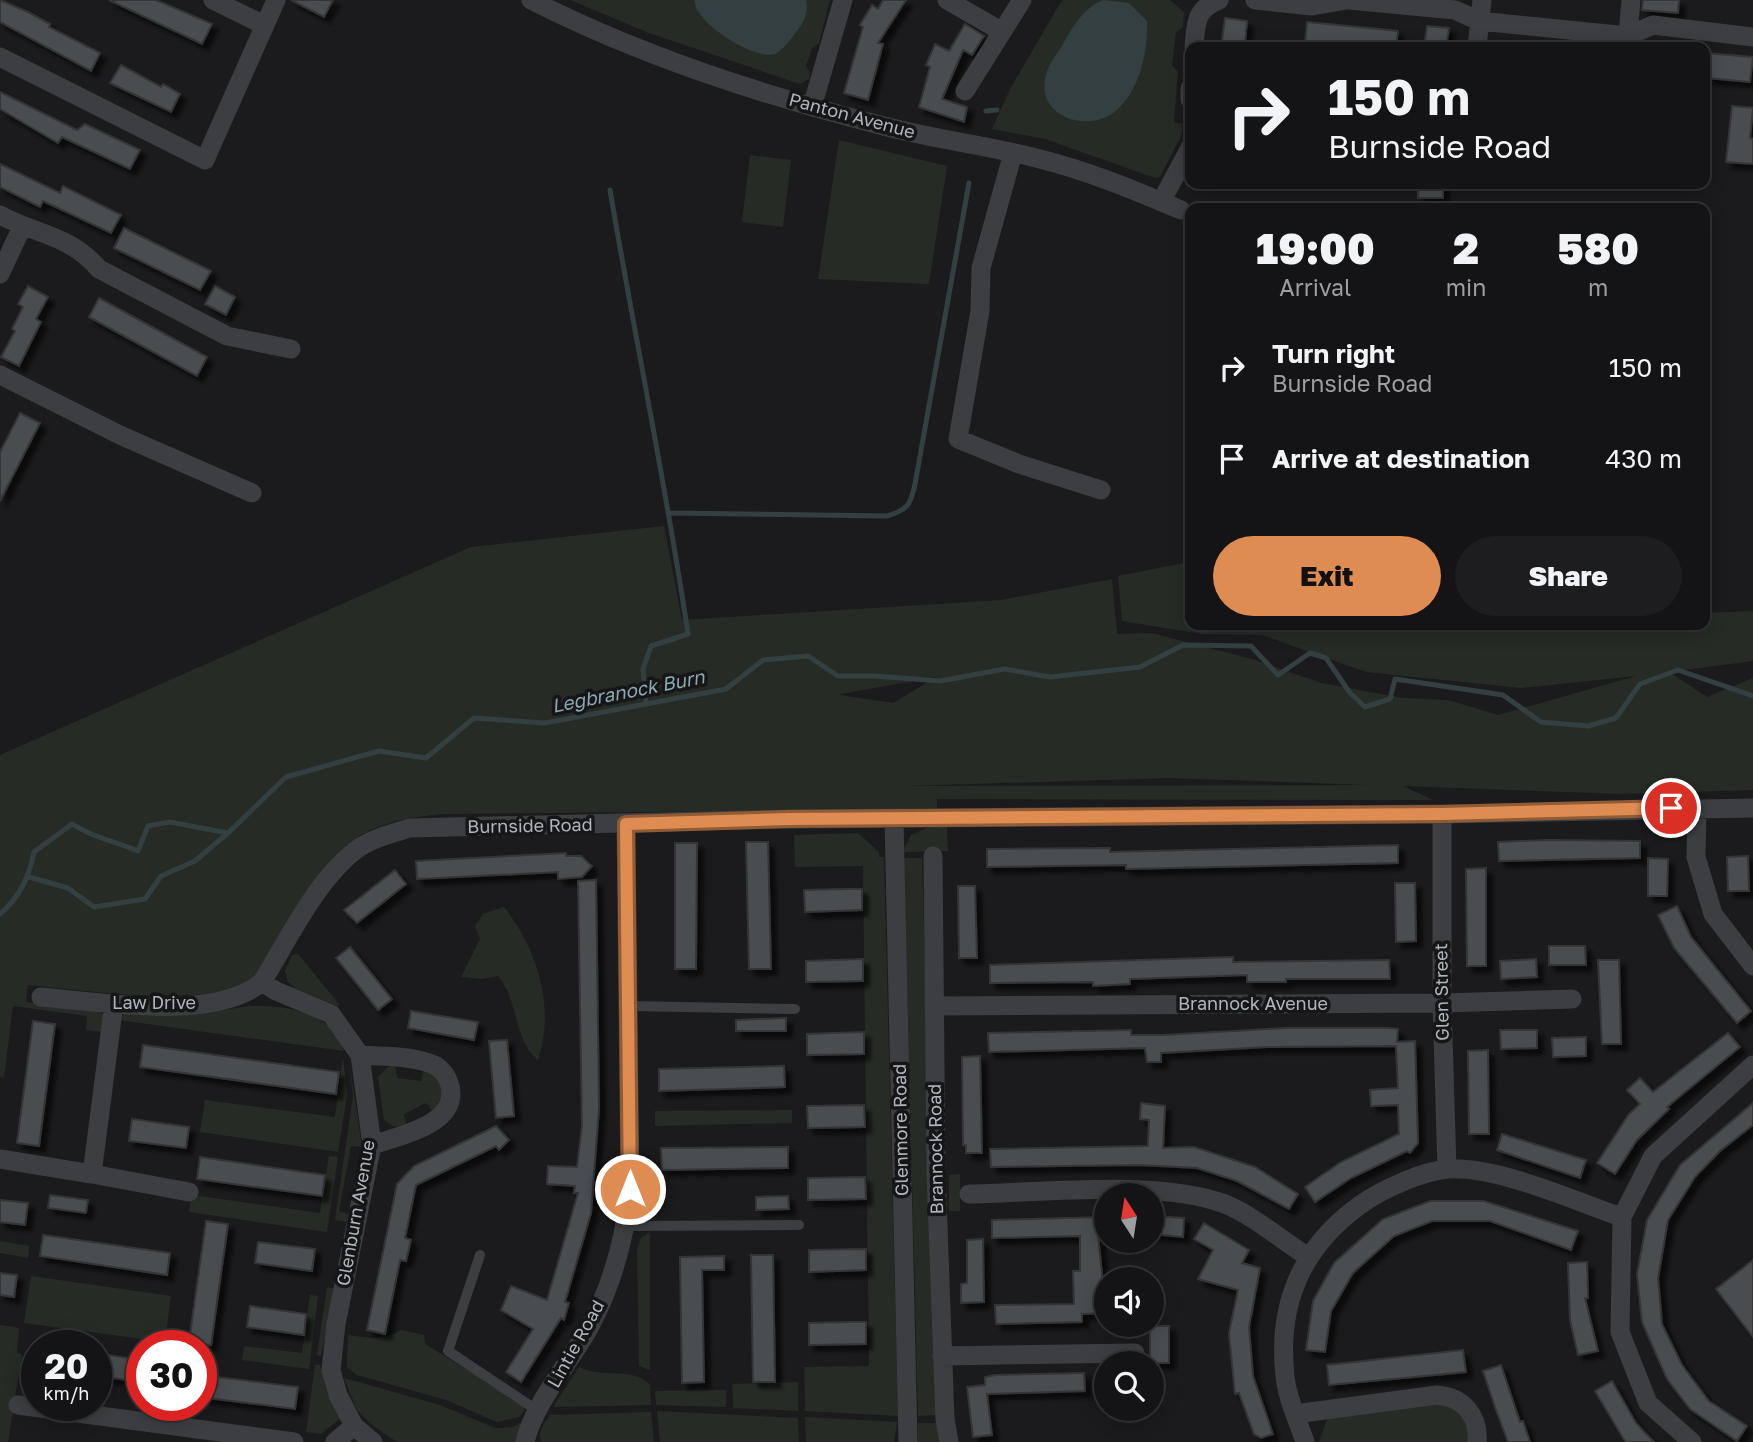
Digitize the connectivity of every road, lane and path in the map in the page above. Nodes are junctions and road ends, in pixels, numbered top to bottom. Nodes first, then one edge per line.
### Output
1 (214, 0) edge
2 (276, 0) edge
3 (531, 0) edge
4 (843, 0) edge
5 (947, 0) edge
6 (1021, 0) edge
7 (1219, 0) edge
8 (1255, 0) edge
9 (1482, 0) edge
10 (1631, 0) edge
11 (1341, 1) edge
12 (1195, 5) edge
13 (1479, 21) junction
14 (264, 25) junction
15 (1001, 31) junction
16 (1753, 37) edge
17 (1194, 42) edge
18 (1477, 42) edge
19 (1627, 42) edge
20 (0, 57) edge
21 (965, 91) dead end
22 (812, 107) junction
23 (1013, 153) junction
24 (1185, 157) edge
25 (1161, 202) junction
26 (1181, 210) dead end
27 (0, 215) edge
28 (22, 227) junction
29 (0, 274) edge
30 (290, 349) dead end
31 (0, 375) edge
32 (1101, 490) dead end
33 (252, 493) dead end
34 (1697, 808) junction
35 (1753, 808) edge
36 (1442, 814) junction
37 (894, 819) junction
38 (626, 824) junction
39 (933, 856) dead end
40 (1753, 966) edge
41 (262, 982) junction
42 (41, 998) dead end
43 (1572, 999) dead end
44 (114, 1003) junction
45 (1442, 1003) junction
46 (629, 1006) junction
47 (934, 1006) junction
48 (795, 1009) dead end
49 (360, 1055) junction
50 (1753, 1065) edge
51 (372, 1144) junction
52 (0, 1159) edge
53 (1447, 1169) junction
54 (92, 1174) junction
55 (189, 1192) dead end
56 (969, 1194) dead end
57 (1622, 1217) junction
58 (799, 1225) dead end
59 (626, 1226) junction
60 (480, 1255) dead end
61 (1307, 1256) junction
62 (1094, 1354) edge
63 (942, 1356) junction
64 (18, 1405) dead end
65 (538, 1411) junction
66 (1295, 1415) junction
67 (354, 1426) junction
68 (294, 1442) edge
69 (335, 1442) edge
70 (373, 1442) edge
71 (525, 1442) edge
72 (908, 1442) edge
73 (948, 1442) edge
74 (1305, 1442) edge
75 (1477, 1442) edge
76 (1692, 1442) edge

1 - 14 street
2 - 14 street
3 - 22 street, Panton Avenue
4 - 22 street
5 - 15 street
6 - 15 street
7 - 12 street
8 - 11 street
9 - 13 street
10 - 19 street
11 - 13 street
12 - 17 street
13 - 18 street
13 - 19 street
14 - 20 street
15 - 21 street
16 - 19 street
22 - 23 street, Panton Avenue
23 - 25 street, Panton Avenue
23 - 32 street
24 - 25 street
25 - 26 street, Panton Avenue
27 - 28 street
28 - 29 street
28 - 30 street
31 - 33 street
34 - 35 street, Burnside Road
34 - 36 street, Burnside Road
34 - 40 street
36 - 37 street, Burnside Road
36 - 45 street, Glen Street
37 - 38 street, Burnside Road
37 - 72 street, Glenmore Road
38 - 41 street, Burnside Road
38 - 46 street, Lintie Road
39 - 47 street, Brannock Road
41 - 44 street, Law Drive
41 - 49 street, Glenburn Avenue
42 - 44 street, Law Drive
43 - 45 street, Brannock Avenue
44 - 54 street
45 - 47 street, Brannock Avenue
45 - 53 street, Glen Street
46 - 48 lane
46 - 59 street, Lintie Road
47 - 63 street, Brannock Road
49 - 51 street, Glenburn Avenue
49 - 51 street
50 - 57 street
51 - 67 street, Glenburn Avenue
52 - 54 street
53 - 57 street
53 - 61 street
54 - 55 street
56 - 61 street
57 - 76 street
58 - 59 lane
59 - 65 street, Lintie Road
60 - 65 lane
61 - 66 street
62 - 63 street
63 - 73 street, Brannock Road
64 - 68 street
65 - 71 street, Lintie Road
66 - 74 street
66 - 75 street
67 - 69 street
67 - 70 street, Glenburn Avenue

